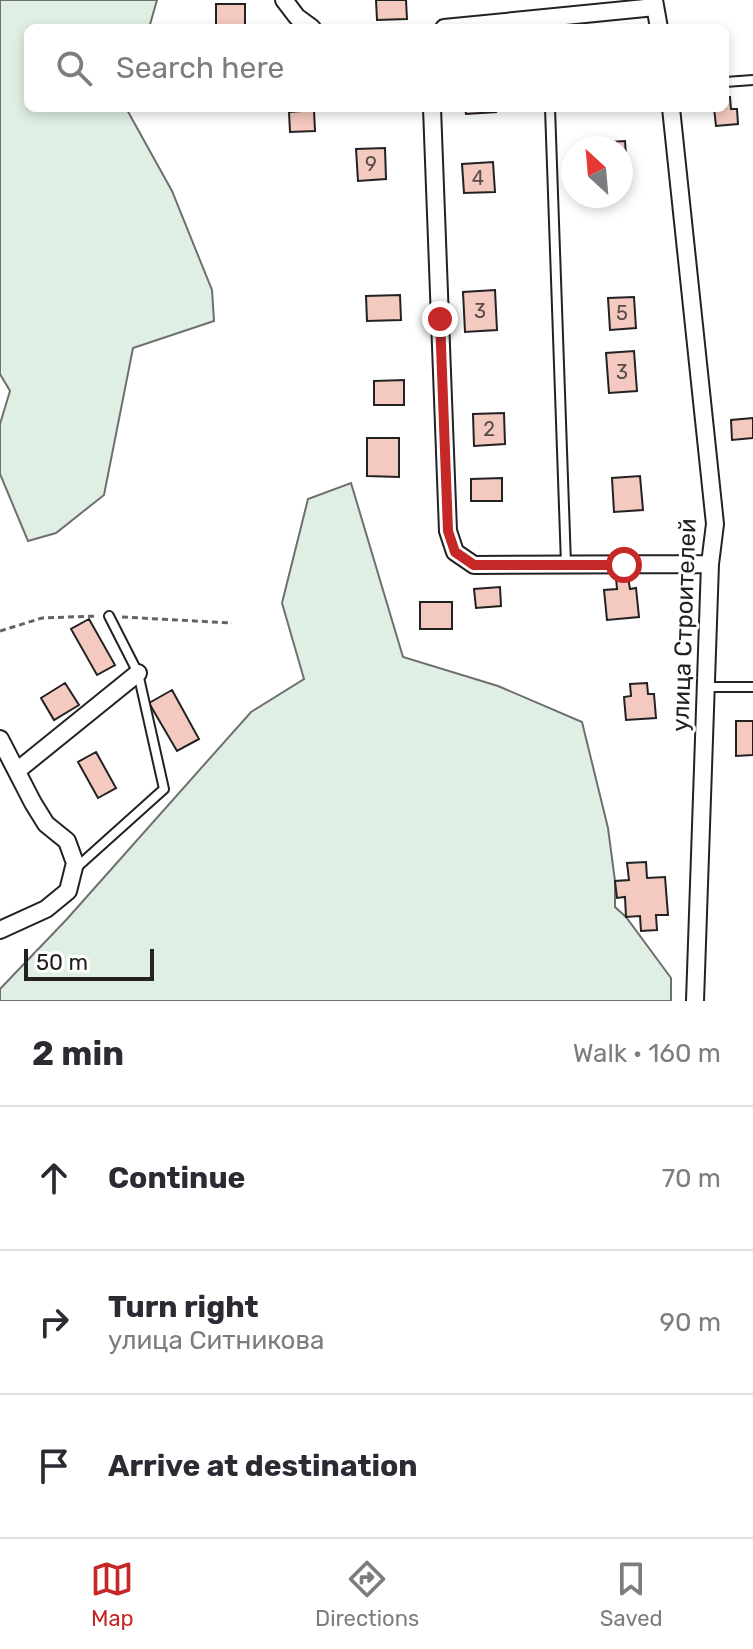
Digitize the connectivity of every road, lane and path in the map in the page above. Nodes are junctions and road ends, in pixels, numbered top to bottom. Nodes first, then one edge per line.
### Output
1 (284, 0) edge
2 (654, 4) edge
3 (547, 23) edge
4 (307, 24) edge
5 (526, 24) edge
6 (658, 24) edge
7 (753, 80) edge
8 (729, 82) edge
9 (432, 112) edge
10 (550, 112) edge
11 (671, 112) edge
12 (710, 564) junction
13 (566, 565) junction
14 (109, 616) dead end
15 (138, 673) junction
16 (706, 687) junction
17 (753, 687) edge
18 (0, 739) edge
19 (18, 770) junction
20 (73, 871) junction
21 (0, 930) edge
22 (695, 1001) edge

1 - 4 street
2 - 3 street
2 - 6 street
3 - 5 street
7 - 8 lane
9 - 13 street
10 - 13 lane
11 - 12 street, улица Строителей
12 - 13 street
12 - 16 street, улица Строителей
14 - 15 lane
15 - 19 street
15 - 20 lane
16 - 17 lane
16 - 22 street, улица Строителей
18 - 19 street
19 - 20 street
20 - 21 street

